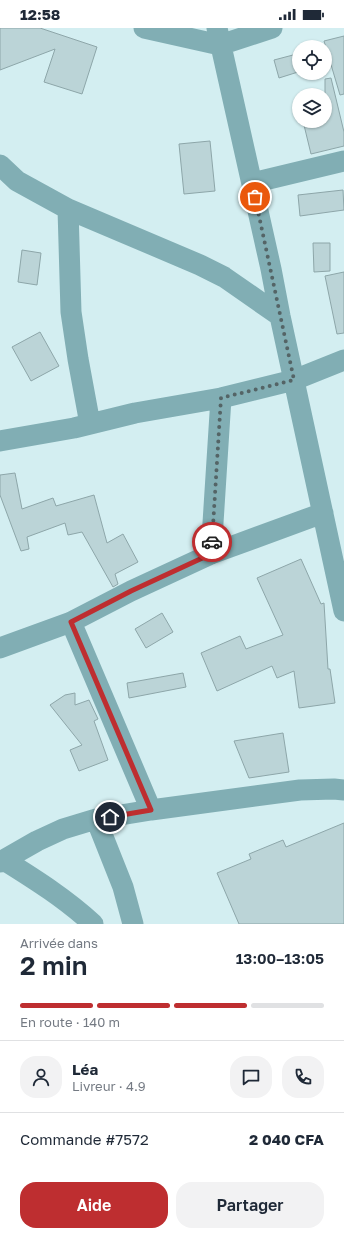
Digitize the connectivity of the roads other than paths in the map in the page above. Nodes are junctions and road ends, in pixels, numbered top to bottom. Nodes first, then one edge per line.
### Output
1 (144, 28) edge
2 (272, 28) edge
3 (218, 36) edge
4 (344, 161) edge
5 (0, 165) edge
6 (252, 183) junction
7 (68, 209) junction
8 (280, 316) junction
9 (344, 360) edge
10 (294, 380) junction
11 (221, 398) junction
12 (90, 424) junction
13 (0, 441) edge
14 (323, 512) junction
15 (211, 554) junction
16 (344, 612) edge
17 (71, 622) junction
18 (0, 648) edge
19 (344, 790) edge
20 (151, 810) junction
21 (96, 819) junction
22 (2, 861) edge
23 (93, 924) edge
24 (133, 924) edge

1 - 3 street
2 - 3 street
3 - 6 street
4 - 6 street
5 - 7 street
6 - 8 street
7 - 8 street
7 - 12 street
8 - 10 street
9 - 10 street
10 - 11 street
10 - 14 street
11 - 12 street
11 - 15 street
12 - 13 street
14 - 15 street
14 - 16 street
15 - 17 street
17 - 18 street
17 - 20 street
19 - 20 street
20 - 21 street
21 - 22 street
21 - 24 street
22 - 23 street

